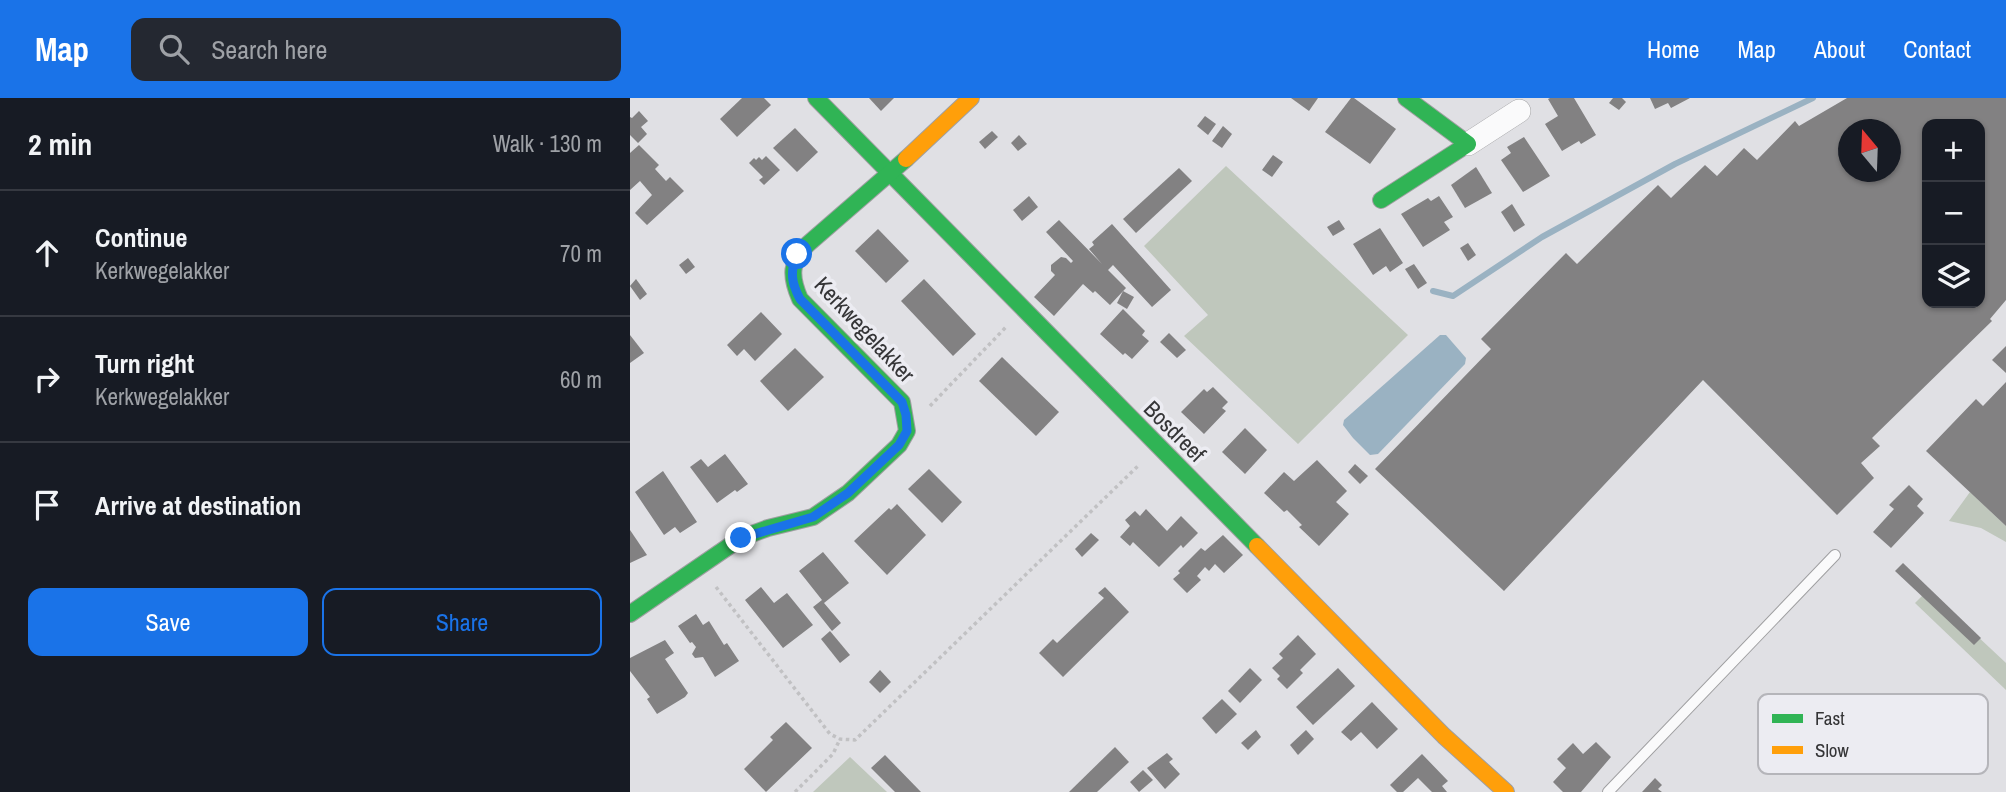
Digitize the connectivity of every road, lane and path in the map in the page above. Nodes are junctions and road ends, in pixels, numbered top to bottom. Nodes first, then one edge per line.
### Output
1 (816, 98) edge
2 (971, 98) edge
3 (1406, 98) edge
4 (1519, 111) dead end
5 (1468, 144) junction
6 (889, 174) junction
7 (1381, 200) dead end
8 (1023, 309) junction
9 (907, 431) junction
10 (1158, 446) junction
11 (1835, 555) dead end
12 (700, 566) junction
13 (630, 614) edge
14 (840, 739) junction
15 (795, 792) edge
16 (1506, 792) edge
17 (1608, 792) edge

1 - 6 street, Bosdreef
2 - 6 street
3 - 5 street
4 - 5 street
5 - 7 street
6 - 8 street, Bosdreef
6 - 9 street, Kerkwegelakker
8 - 9 path
8 - 10 street, Bosdreef
9 - 12 street
10 - 14 path
10 - 16 street, Bosdreef
11 - 17 lane
12 - 13 street
12 - 14 path
14 - 15 path

